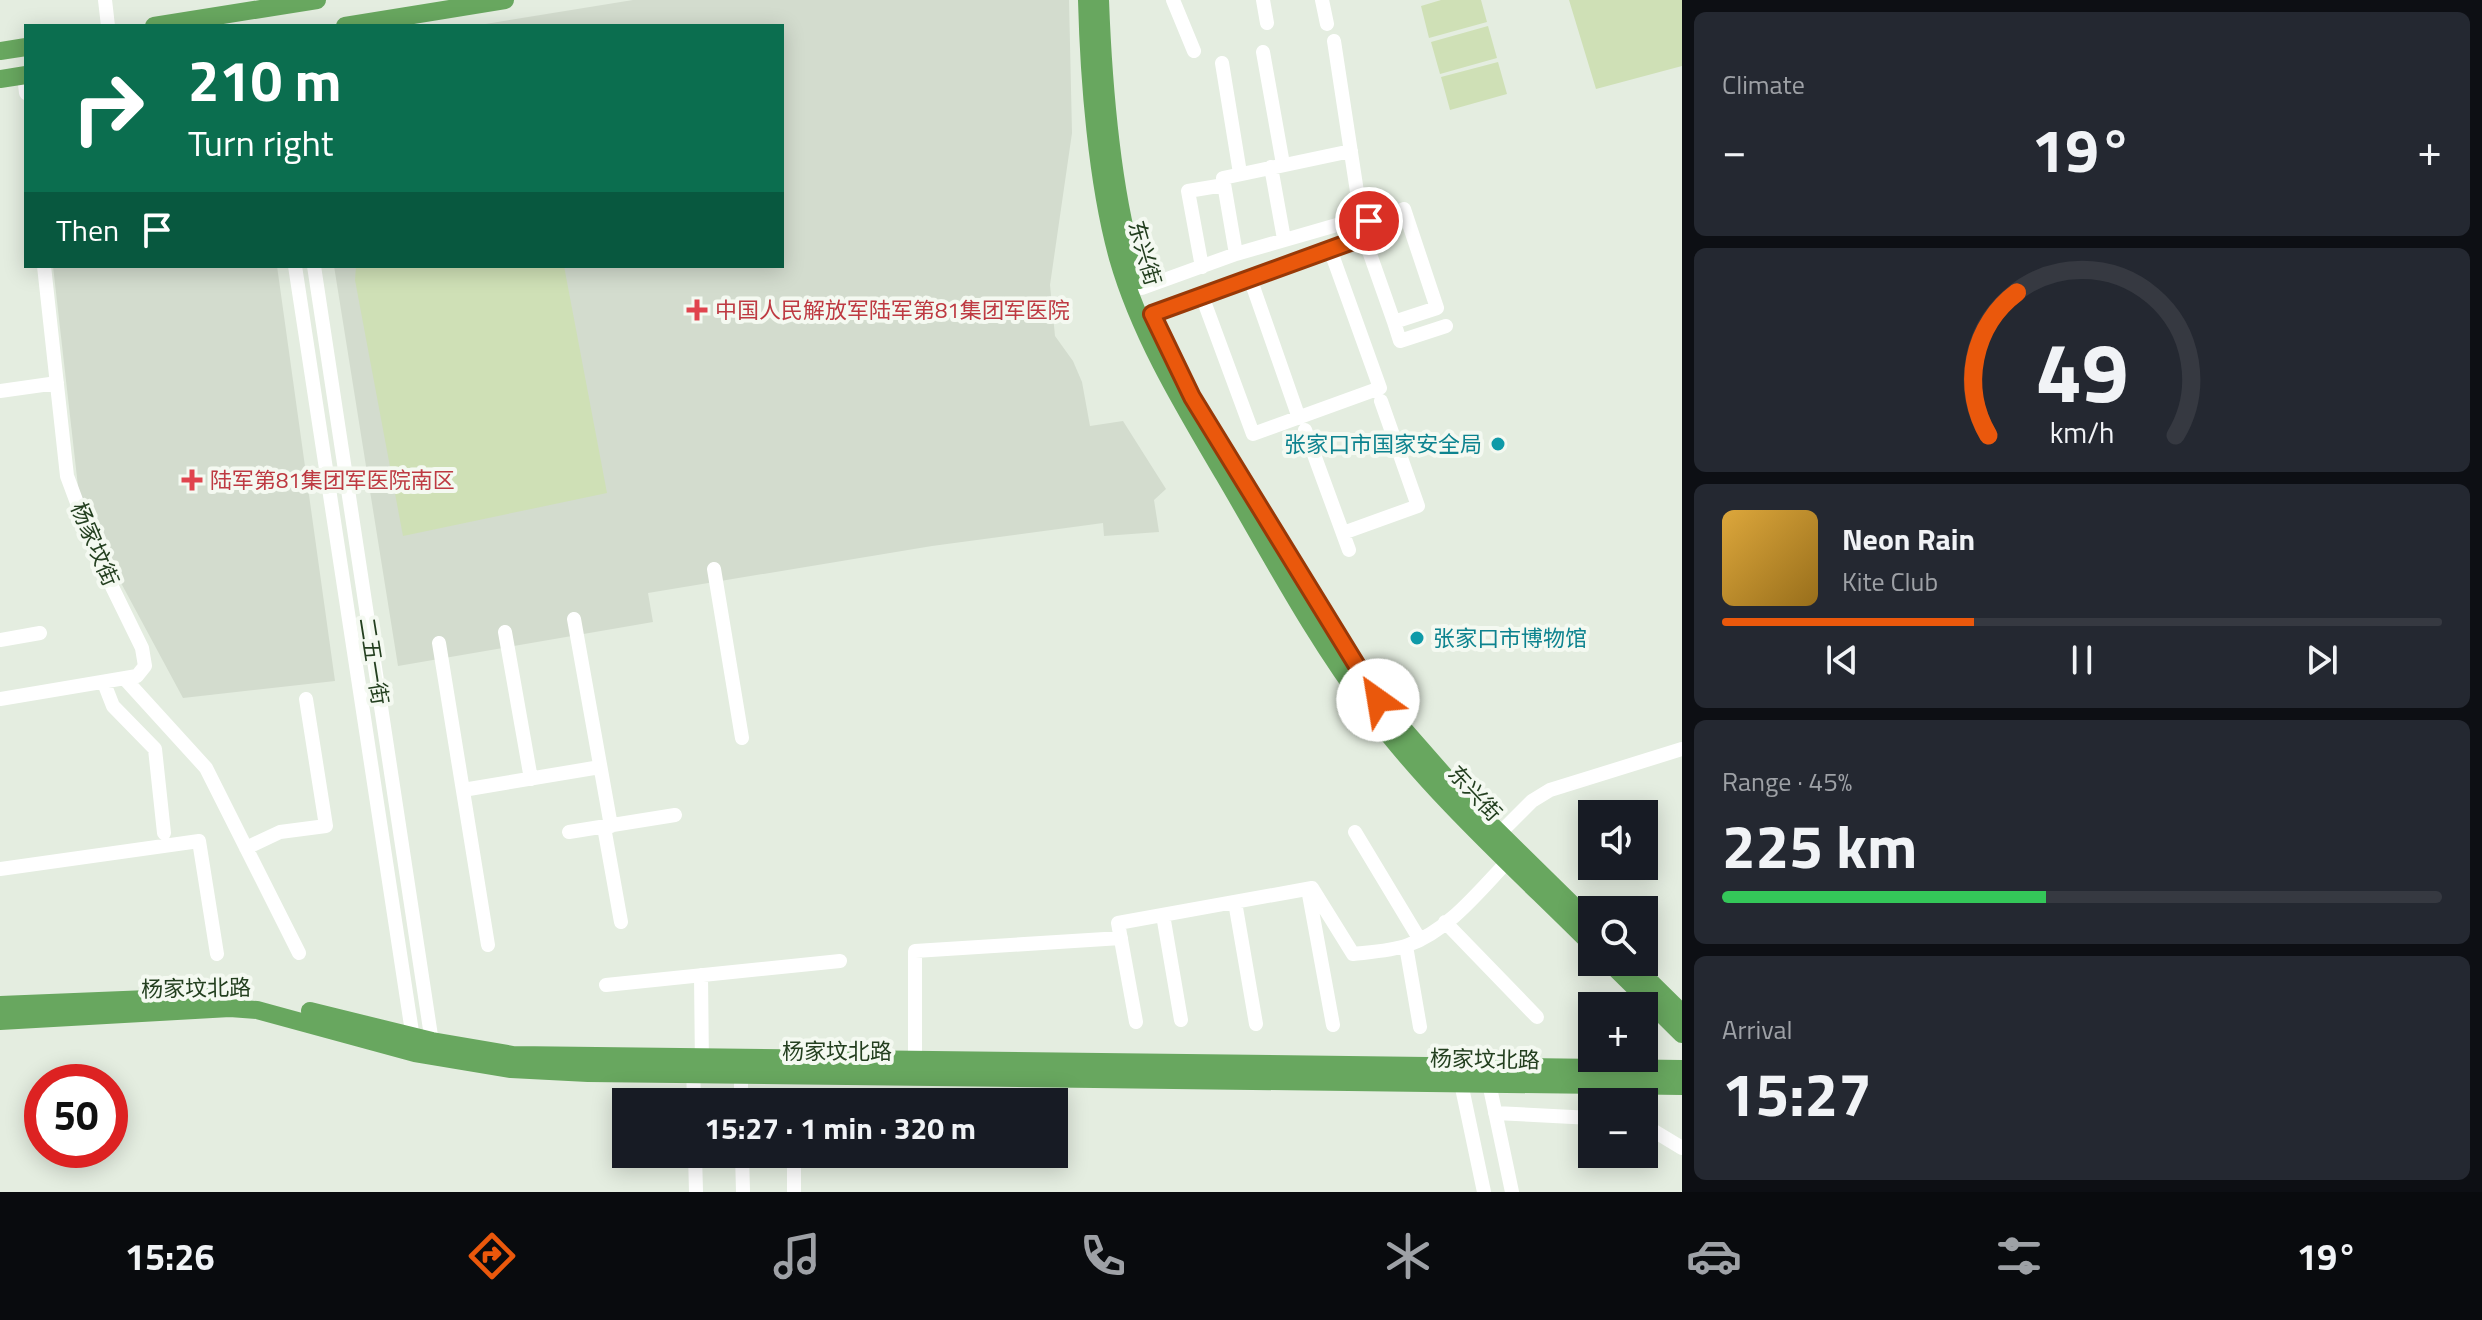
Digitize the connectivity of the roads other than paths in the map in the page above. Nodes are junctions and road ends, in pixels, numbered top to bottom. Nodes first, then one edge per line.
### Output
1 (105, 0) edge
2 (317, 0) edge
3 (505, 0) edge
4 (1087, 0) edge
5 (1100, 0) edge
6 (1173, 0) edge
7 (1263, 0) edge
8 (1322, 0) edge
9 (263, 9) edge
10 (1267, 23) dead end
11 (108, 24) edge
12 (167, 24) edge
13 (357, 24) edge
14 (1327, 24) dead end
15 (1334, 41) dead end
16 (24, 47) edge
17 (0, 51) edge
18 (1194, 51) dead end
19 (1263, 52) dead end
20 (1222, 63) dead end
21 (0, 79) edge
22 (24, 81) edge
23 (1351, 151) junction
24 (1277, 166) junction
25 (1240, 173) junction
26 (1224, 185) junction
27 (1364, 237) junction
28 (1284, 239) junction
29 (1330, 249) junction
30 (1236, 254) junction
31 (1202, 267) junction
32 (44, 268) edge
33 (295, 268) edge
34 (314, 268) edge
35 (1250, 278) junction
36 (1142, 288) junction
37 (1202, 296) junction
38 (1152, 314) junction
39 (1394, 322) junction
40 (1446, 326) dead end
41 (57, 383) junction
42 (0, 391) edge
43 (1381, 401) dead end
44 (1302, 424) junction
45 (1343, 533) junction
46 (1349, 550) dead end
47 (714, 569) dead end
48 (574, 619) dead end
49 (505, 632) dead end
50 (40, 633) dead end
51 (0, 640) edge
52 (439, 643) dead end
53 (373, 655) junction
54 (355, 658) junction
55 (125, 679) junction
56 (104, 683) junction
57 (0, 699) edge
58 (306, 699) dead end
59 (742, 738) dead end
60 (1682, 749) edge
61 (600, 767) junction
62 (531, 779) junction
63 (463, 790) junction
64 (675, 815) dead end
65 (608, 826) junction
66 (569, 832) dead end
67 (1355, 832) dead end
68 (164, 833) dead end
69 (1495, 839) junction
70 (246, 848) junction
71 (1508, 861) junction
72 (0, 869) edge
73 (1308, 889) junction
74 (1235, 902) junction
75 (1578, 912) edge
76 (1163, 915) junction
77 (621, 922) dead end
78 (1445, 922) junction
79 (1578, 931) edge
80 (1121, 938) junction
81 (1413, 943) junction
82 (488, 945) dead end
83 (299, 953) dead end
84 (217, 954) dead end
85 (840, 961) dead end
86 (701, 975) junction
87 (1624, 976) edge
88 (1644, 976) edge
89 (1631, 983) junction
90 (606, 985) dead end
91 (1633, 992) edge
92 (0, 1005) edge
93 (1682, 1013) edge
94 (1537, 1017) dead end
95 (1181, 1020) dead end
96 (0, 1021) edge
97 (1136, 1022) dead end
98 (1256, 1024) dead end
99 (1333, 1025) dead end
100 (1420, 1027) dead end
101 (1682, 1034) edge
102 (424, 1047) junction
103 (698, 1066) junction
104 (741, 1066) junction
105 (915, 1068) junction
106 (1578, 1068) edge
107 (1658, 1069) edge
108 (1682, 1069) edge
109 (1461, 1083) junction
110 (1489, 1083) junction
111 (1682, 1086) edge
112 (696, 1088) edge
113 (741, 1088) edge
114 (1495, 1113) junction
115 (1578, 1117) edge
116 (1658, 1133) edge
117 (1682, 1148) edge
118 (695, 1168) edge
119 (742, 1168) edge
120 (794, 1168) edge
121 (696, 1192) edge
122 (743, 1192) edge
123 (794, 1192) edge
124 (1484, 1192) edge
125 (1512, 1192) edge

1 - 11 street
2 - 9 main road
3 - 13 main road
4 - 69 main road, 东兴街
5 - 36 main road, 东兴街
6 - 18 street
7 - 10 street
8 - 14 street
9 - 12 main road
15 - 23 street
16 - 17 main road
19 - 24 street
20 - 25 street
21 - 22 main road
23 - 24 street
23 - 28 street
24 - 25 street
24 - 28 street
25 - 26 street
26 - 30 street
26 - 31 street
27 - 29 street
27 - 39 street
27 - 39 street
28 - 30 street
29 - 35 street
29 - 44 street
30 - 31 street
31 - 36 street
32 - 41 street, 杨家坟街
33 - 54 street, 二五一街
34 - 53 street, 二五一街
35 - 37 street
35 - 44 street
36 - 38 main road, 东兴街
37 - 38 street
37 - 44 street
38 - 69 main road, 东兴街
39 - 40 street
41 - 42 street
41 - 55 street, 杨家坟街
43 - 45 street
44 - 45 street
45 - 46 street
47 - 59 street
48 - 61 street
49 - 62 street
50 - 51 street
52 - 63 street
53 - 54 street
53 - 102 street, 二五一街
54 - 102 street, 二五一街
55 - 56 street
55 - 70 street
56 - 57 street
56 - 68 street
58 - 70 street
60 - 69 street
61 - 62 street
61 - 65 street
62 - 63 street
63 - 82 street
64 - 65 street
65 - 66 street
65 - 77 street
67 - 81 street
69 - 71 main road, 东兴街
69 - 75 main road, 东兴街
70 - 83 street
71 - 78 street
71 - 79 main road, 东兴街
72 - 84 street
73 - 74 street
73 - 81 street
73 - 99 street
74 - 76 street
74 - 98 street
76 - 80 street
76 - 95 street
78 - 81 street
78 - 94 street
80 - 97 street
80 - 105 street
81 - 100 street
85 - 86 street
86 - 90 street
86 - 103 street
87 - 89 main road
88 - 93 main road
89 - 91 main road
89 - 101 main road
92 - 102 main road, 杨家坟北路
96 - 102 main road, 杨家坟北路
102 - 103 main road, 杨家坟北路
103 - 104 main road, 杨家坟北路
103 - 112 street
104 - 105 main road, 杨家坟北路
104 - 113 street
105 - 106 main road, 杨家坟北路
105 - 109 main road, 杨家坟北路
107 - 108 main road, 杨家坟北路
109 - 110 main road, 杨家坟北路
109 - 124 street
110 - 111 main road, 杨家坟北路
110 - 114 street
114 - 115 street
114 - 125 street
116 - 117 street
118 - 121 street
119 - 122 street
120 - 123 street

